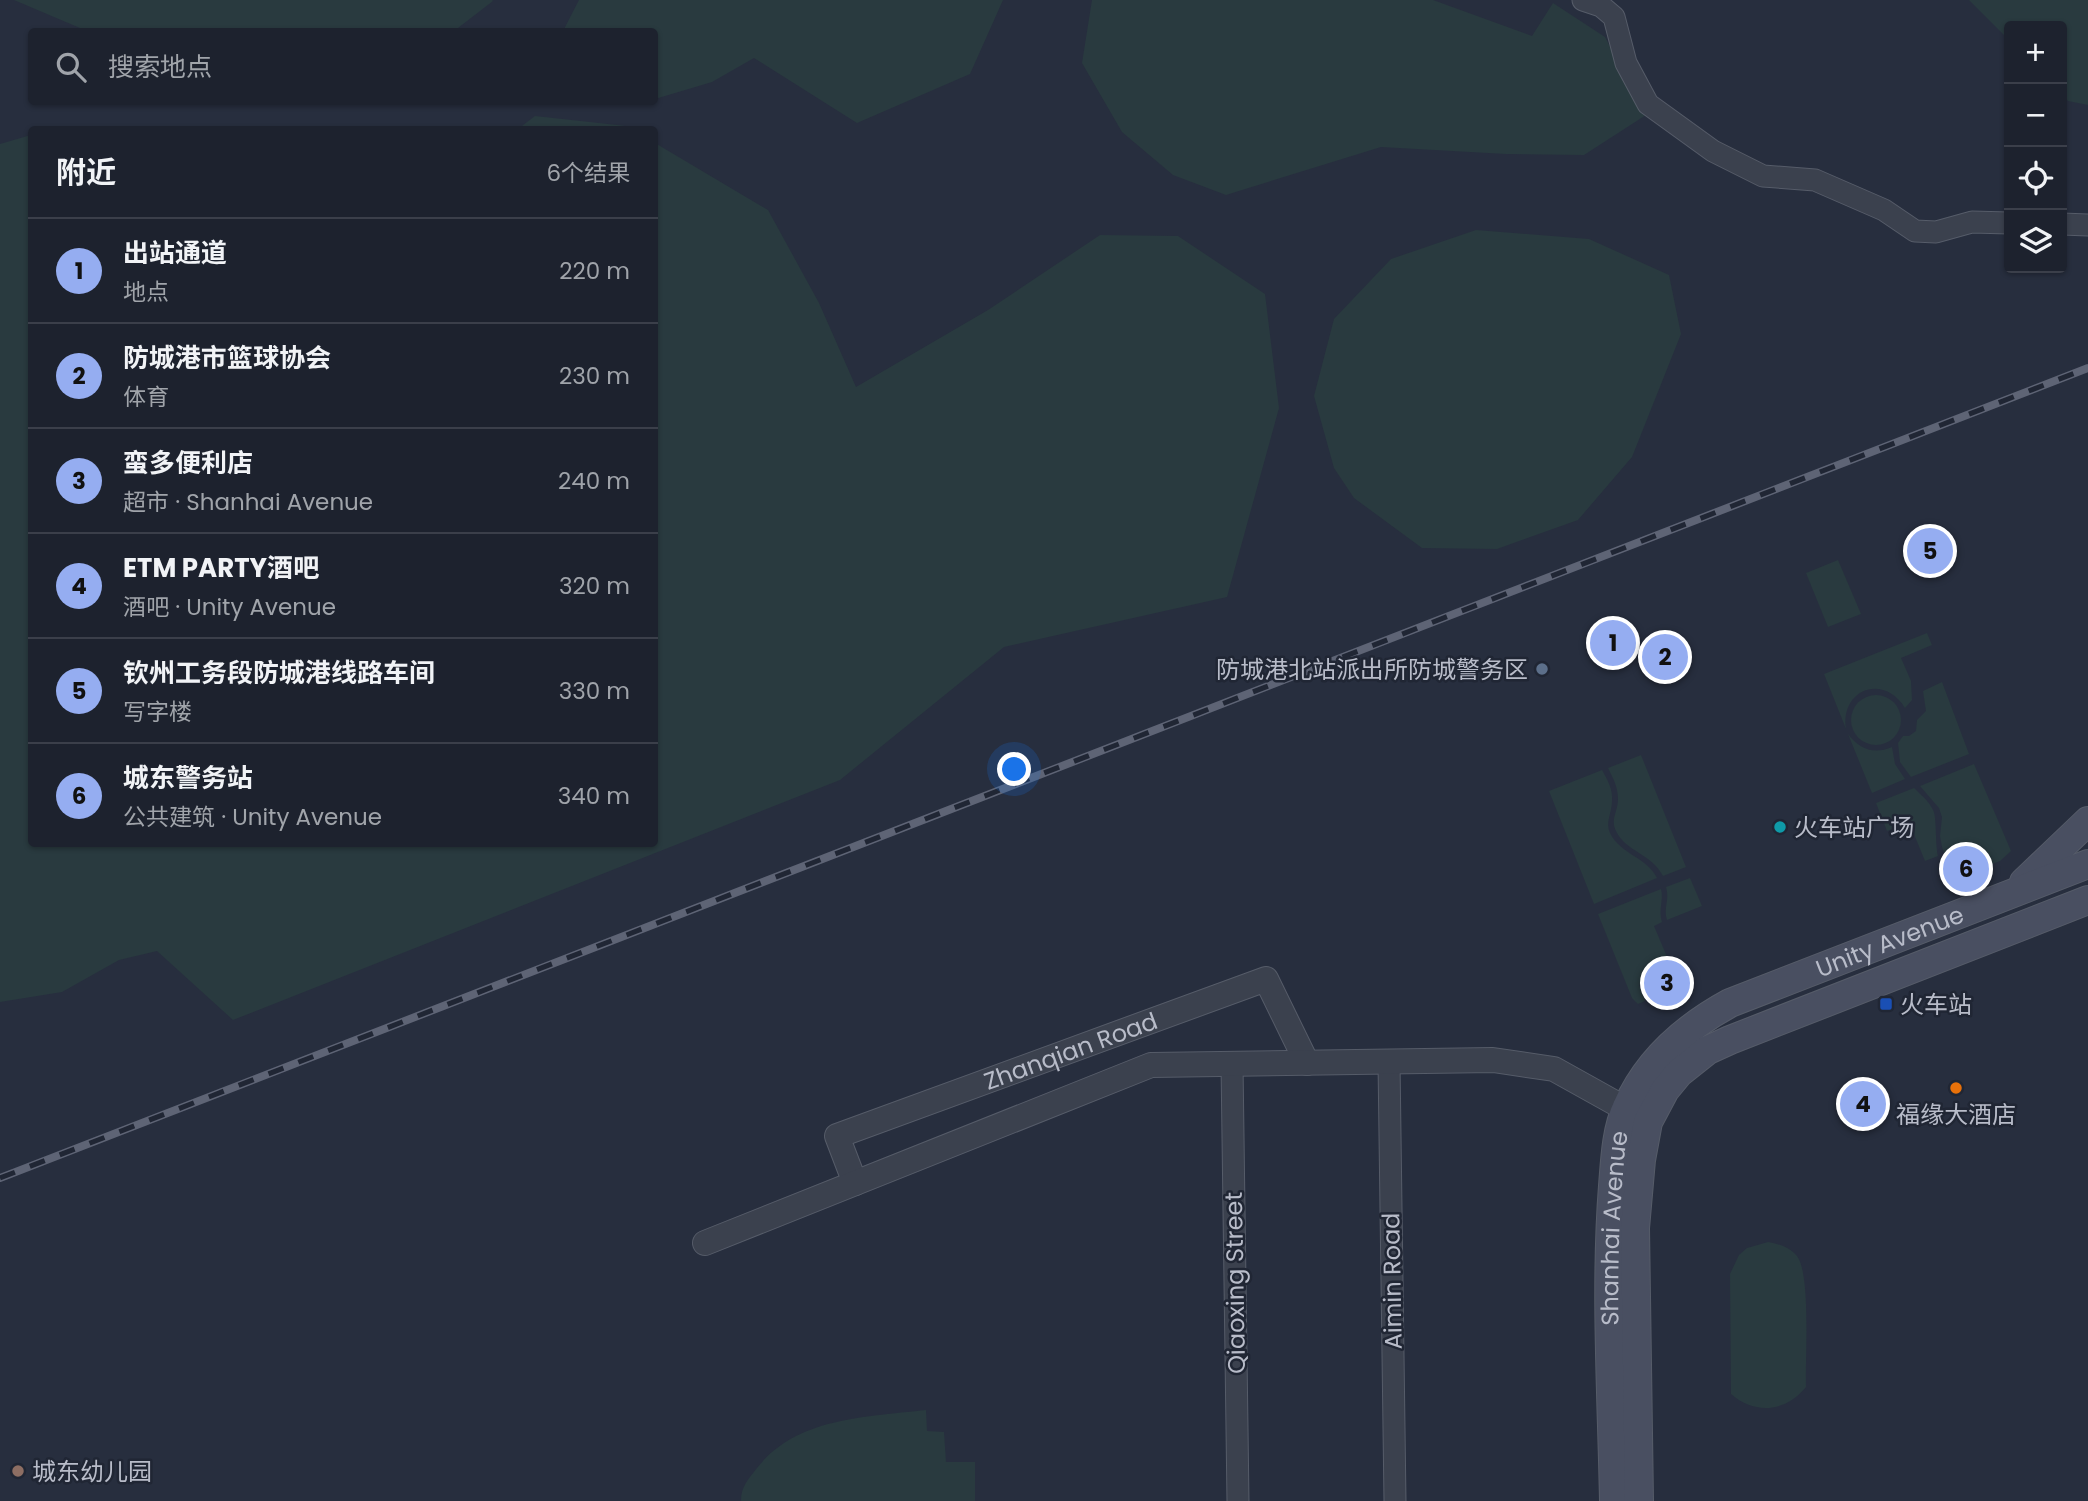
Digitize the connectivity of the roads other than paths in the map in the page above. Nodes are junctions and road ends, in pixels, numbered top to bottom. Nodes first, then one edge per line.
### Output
1 (1583, 0) edge
2 (2004, 223) edge
3 (2067, 224) edge
4 (2088, 225) edge
5 (2088, 821) edge
6 (2088, 863) edge
7 (2010, 894) junction
8 (2088, 900) edge
9 (1730, 1003) joint
10 (1742, 1034) joint
11 (1390, 1062) junction
12 (1307, 1063) junction
13 (1233, 1064) junction
14 (1637, 1116) junction
15 (855, 1183) junction
16 (705, 1243) dead end
17 (1238, 1501) edge
18 (1395, 1501) edge
19 (1614, 1501) edge
20 (1639, 1501) edge

1 - 2 street
3 - 4 street
5 - 7 main road
6 - 7 main road, Unity Avenue
7 - 9 main road, Unity Avenue
8 - 10 main road, Unity Avenue
9 - 14 main road, Shanhai Avenue
10 - 14 main road, Shanhai Avenue
11 - 12 street, Zhanqian Road
11 - 14 street, Zhanqian Road
11 - 18 street, Aimin Road
12 - 13 street, Zhanqian Road
12 - 15 street, Zhanqian Road
13 - 15 street, Zhanqian Road
13 - 17 street, Qiaoxing Street
14 - 19 main road, Shanhai Avenue
14 - 20 main road, Shanhai Avenue
15 - 16 street, Zhanqian Road

